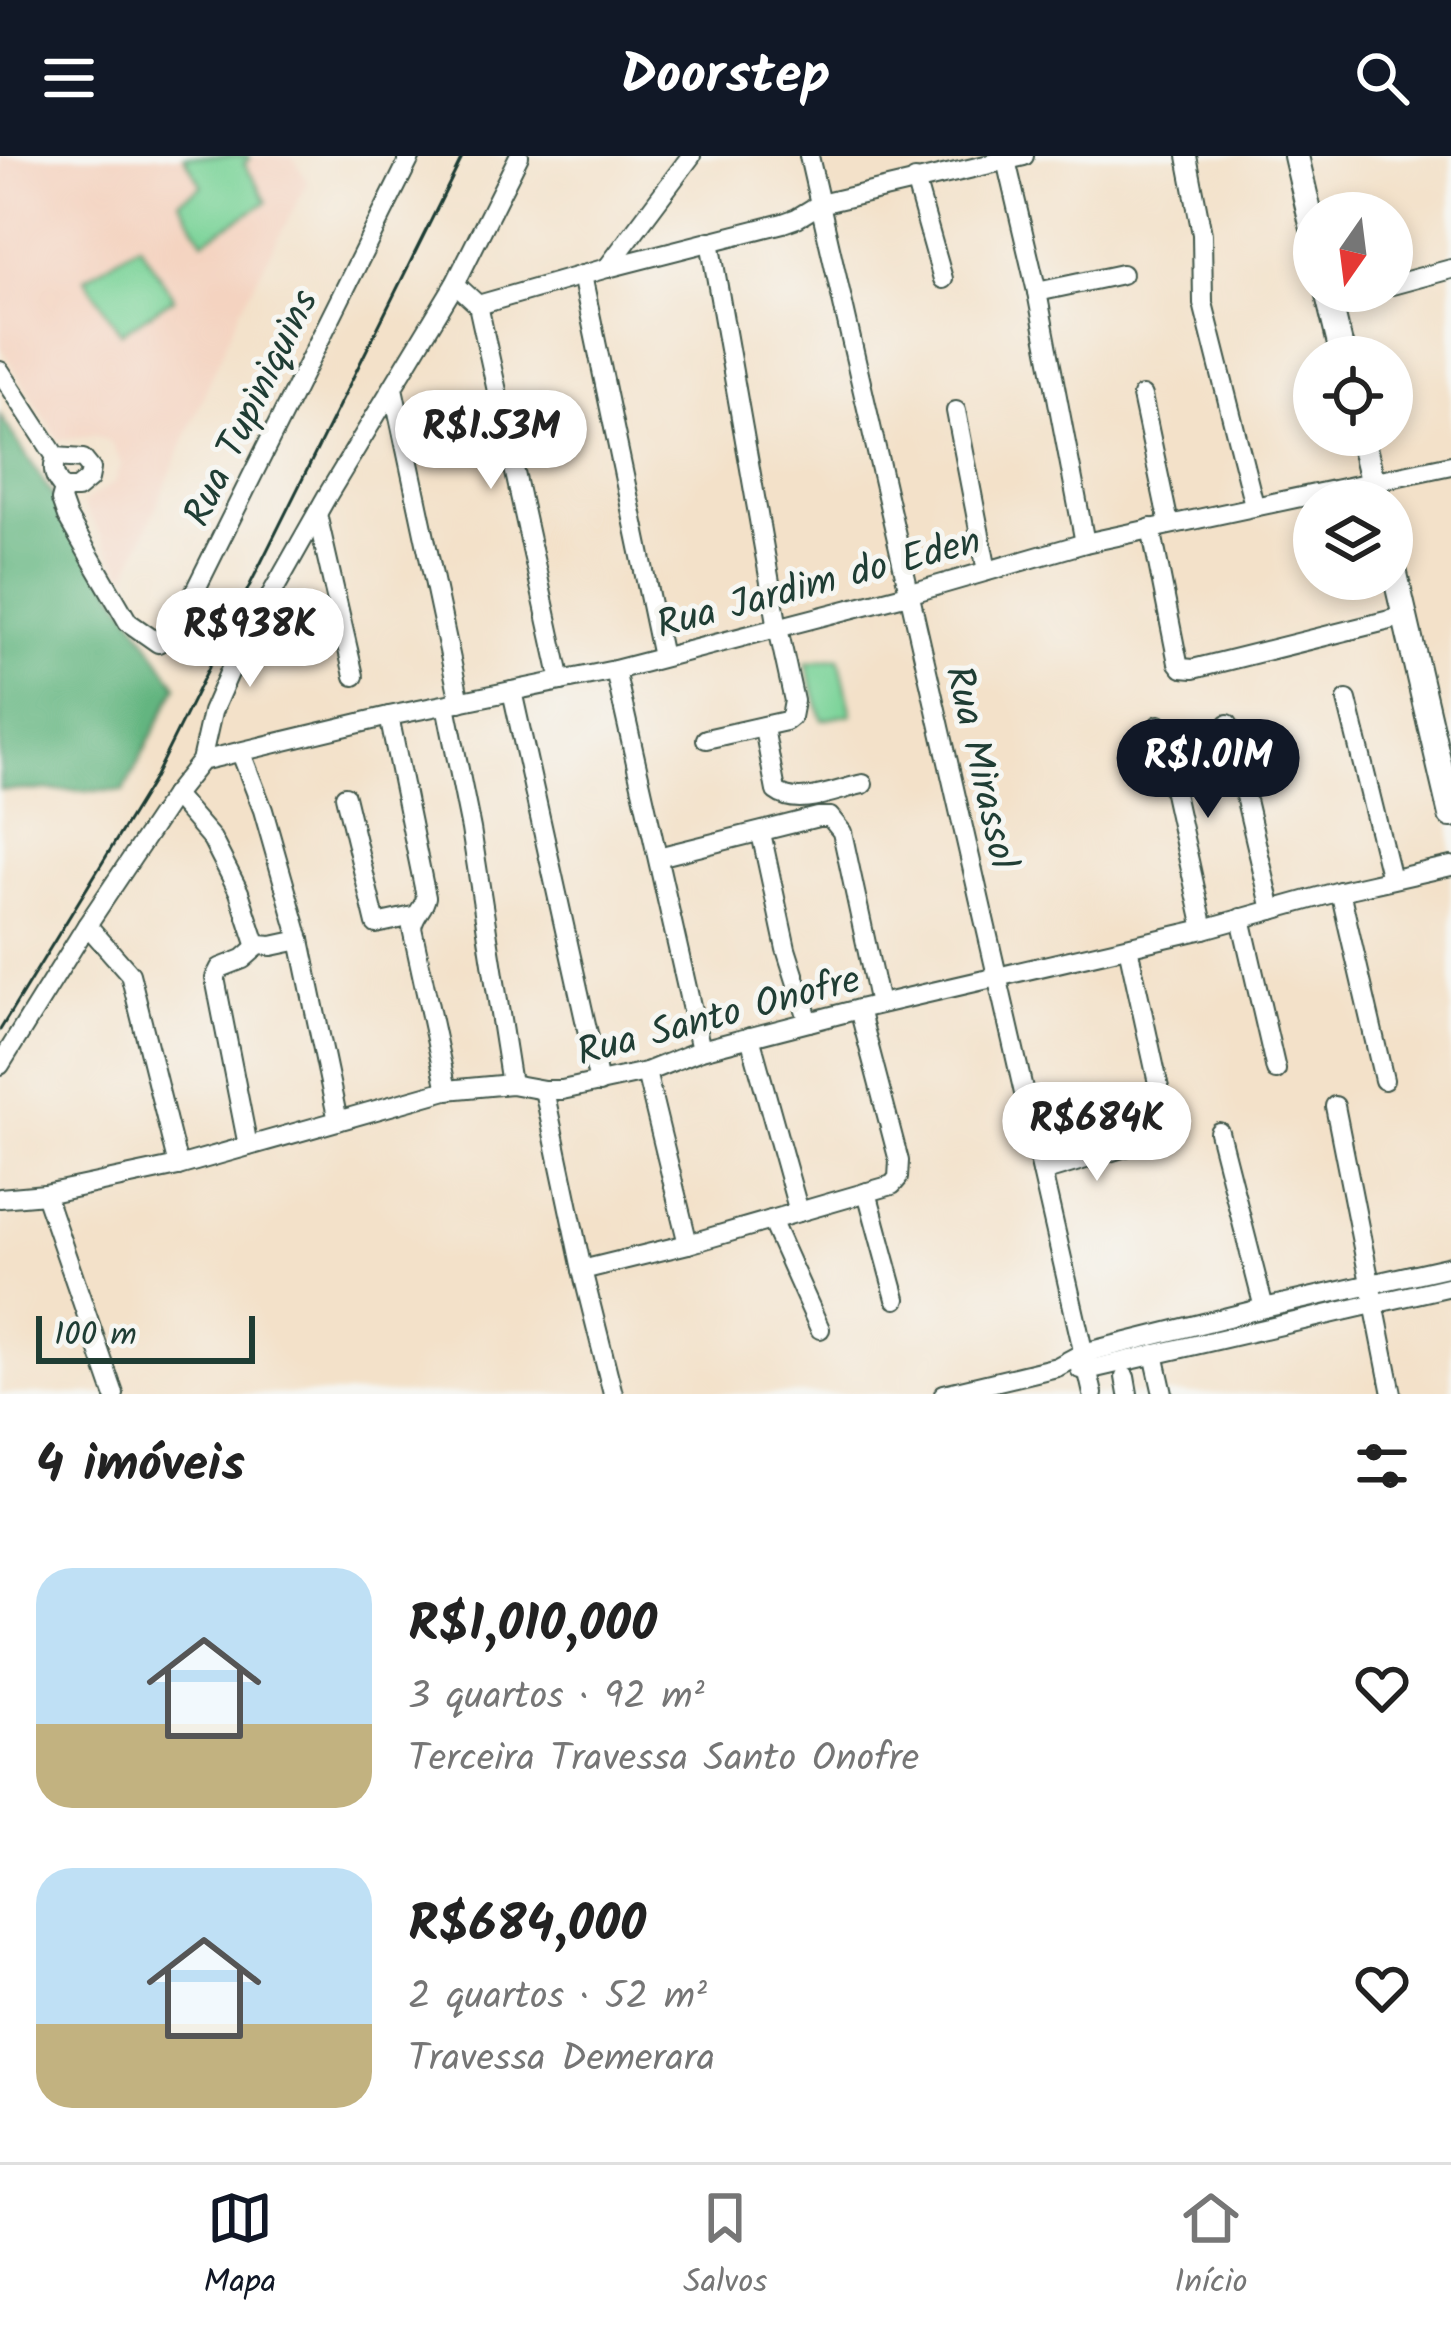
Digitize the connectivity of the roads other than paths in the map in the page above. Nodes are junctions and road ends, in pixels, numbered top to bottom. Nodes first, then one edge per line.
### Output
1 (410, 156) edge
2 (519, 156) edge
3 (691, 156) edge
4 (809, 156) edge
5 (1187, 156) edge
6 (1296, 156) edge
7 (1012, 157) edge
8 (943, 165) edge
9 (915, 180) junction
10 (1304, 192) edge
11 (820, 204) junction
12 (710, 242) junction
13 (607, 268) junction
14 (1451, 269) edge
15 (1123, 274) dead end
16 (582, 275) junction
17 (943, 279) dead end
18 (1413, 279) edge
19 (454, 284) junction
20 (1037, 292) junction
21 (478, 305) junction
22 (0, 371) edge
23 (393, 388) junction
24 (1142, 396) dead end
25 (956, 411) dead end
26 (56, 457) junction
27 (1451, 465) edge
28 (1409, 480) edge
29 (64, 489) junction
30 (1293, 501) edge
31 (1254, 505) junction
32 (317, 514) junction
33 (1160, 526) junction
34 (1085, 543) junction
35 (987, 571) junction
36 (908, 594) junction
37 (1402, 600) edge
38 (1406, 616) junction
39 (778, 628) junction
40 (662, 657) junction
41 (615, 670) junction
42 (354, 676) dead end
43 (561, 681) junction
44 (512, 691) junction
45 (1347, 700) dead end
46 (453, 703) junction
47 (389, 716) junction
48 (1228, 724) dead end
49 (1160, 725) dead end
50 (764, 728) junction
51 (706, 740) dead end
52 (241, 753) junction
53 (201, 760) junction
54 (863, 784) dead end
55 (174, 796) junction
56 (345, 796) dead end
57 (1451, 815) edge
58 (761, 832) junction
59 (658, 856) junction
60 (1451, 866) edge
61 (1391, 879) junction
62 (1340, 891) junction
63 (1271, 910) junction
64 (413, 916) junction
65 (1241, 918) junction
66 (87, 925) junction
67 (1204, 929) junction
68 (300, 940) junction
69 (259, 945) junction
70 (1128, 946) junction
71 (999, 977) junction
72 (879, 1004) junction
73 (859, 1009) junction
74 (808, 1022) junction
75 (750, 1037) junction
76 (701, 1051) junction
77 (0, 1065) edge
78 (1276, 1070) dead end
79 (646, 1072) junction
80 (1384, 1080) dead end
81 (599, 1083) junction
82 (511, 1084) junction
83 (447, 1090) junction
84 (544, 1090) junction
85 (1335, 1106) dead end
86 (1165, 1115) dead end
87 (338, 1121) junction
88 (1219, 1132) dead end
89 (1136, 1144) dead end
90 (248, 1146) junction
91 (178, 1166) junction
92 (1042, 1172) junction
93 (867, 1192) junction
94 (45, 1194) junction
95 (0, 1198) edge
96 (799, 1212) junction
97 (771, 1220) junction
98 (688, 1244) junction
99 (1451, 1266) edge
100 (582, 1270) junction
101 (1451, 1286) edge
102 (1371, 1293) junction
103 (896, 1300) dead end
104 (1264, 1308) junction
105 (820, 1329) dead end
106 (1154, 1354) junction
107 (1085, 1361) junction
108 (106, 1392) edge
109 (613, 1394) edge
110 (944, 1394) edge
111 (1093, 1394) edge
112 (1163, 1394) edge
113 (1393, 1394) edge

1 - 29 street, Rua Tupiniquins
2 - 19 street
3 - 13 street
4 - 11 street, Rua Mirassol
5 - 31 street
6 - 10 main road
7 - 8 street
7 - 20 street
8 - 9 street
9 - 11 street
9 - 17 street
11 - 12 street
11 - 36 street, Rua Mirassol
12 - 13 street
12 - 39 street
13 - 16 street
14 - 18 street
15 - 20 street
16 - 21 street
16 - 40 street
19 - 21 street
19 - 23 street
20 - 34 street
21 - 43 street
22 - 26 street
23 - 32 street
23 - 46 street
24 - 33 street
25 - 35 street
26 - 29 street
26 - 29 street
27 - 28 street, Rua Jardim do Eden
30 - 31 street, Rua Jardim do Eden
31 - 33 street, Rua Jardim do Eden
32 - 42 street
32 - 53 street
33 - 34 street, Rua Jardim do Eden
33 - 38 street
34 - 35 street, Rua Jardim do Eden
35 - 36 street, Rua Jardim do Eden
36 - 39 street, Rua Jardim do Eden
36 - 71 street, Rua Mirassol
37 - 38 main road
38 - 57 main road
39 - 40 street, Rua Jardim do Eden
39 - 50 street
40 - 41 street, Rua Jardim do Eden
41 - 43 street, Rua Jardim do Eden
41 - 59 street
43 - 44 street, Rua Jardim do Eden
44 - 46 street, Rua Jardim do Eden
44 - 81 street
45 - 61 street
46 - 47 street, Rua Jardim do Eden
46 - 82 street
47 - 52 street, Rua Jardim do Eden
47 - 64 street
48 - 63 street
49 - 67 street
50 - 51 street
50 - 54 street
52 - 53 street, Rua Jardim do Eden
52 - 68 street
53 - 55 street
55 - 66 street
55 - 69 street
56 - 64 street
58 - 59 street
58 - 72 street
58 - 74 street
59 - 76 street
60 - 61 street, Rua Santo Onofre
61 - 62 street, Rua Santo Onofre
62 - 63 street, Rua Santo Onofre
62 - 80 street
63 - 65 street, Rua Santo Onofre
64 - 83 street
65 - 67 street, Rua Santo Onofre
65 - 78 street
66 - 77 street
66 - 91 street
67 - 70 street, Rua Santo Onofre
68 - 69 street
68 - 87 street
69 - 90 street
70 - 71 street, Rua Santo Onofre
70 - 86 street
71 - 72 street, Rua Santo Onofre
71 - 92 street, Rua Mirassol
72 - 73 street, Rua Santo Onofre
73 - 74 street, Rua Santo Onofre
73 - 93 street
74 - 75 street, Rua Santo Onofre
75 - 76 street, Rua Santo Onofre
75 - 96 street
76 - 79 street, Rua Santo Onofre
79 - 81 street, Rua Santo Onofre
79 - 98 street
81 - 84 street, Rua Santo Onofre
82 - 83 street, Rua Santo Onofre
82 - 84 street, Rua Santo Onofre
83 - 87 street, Rua Santo Onofre
84 - 100 street
85 - 102 street
87 - 90 street, Rua Santo Onofre
88 - 104 street
89 - 92 street
90 - 91 street, Rua Santo Onofre
91 - 94 street, Rua Santo Onofre
92 - 107 street, Rua Mirassol
93 - 96 street
93 - 103 street
94 - 95 street, Rua Santo Onofre
94 - 108 street
96 - 97 street
97 - 98 street
97 - 105 street
98 - 100 street
99 - 102 street
100 - 109 street
101 - 102 street
102 - 104 street
102 - 106 street
102 - 113 street
104 - 107 street
106 - 107 street
106 - 112 street
107 - 110 street
107 - 111 street, Rua Mirassol

